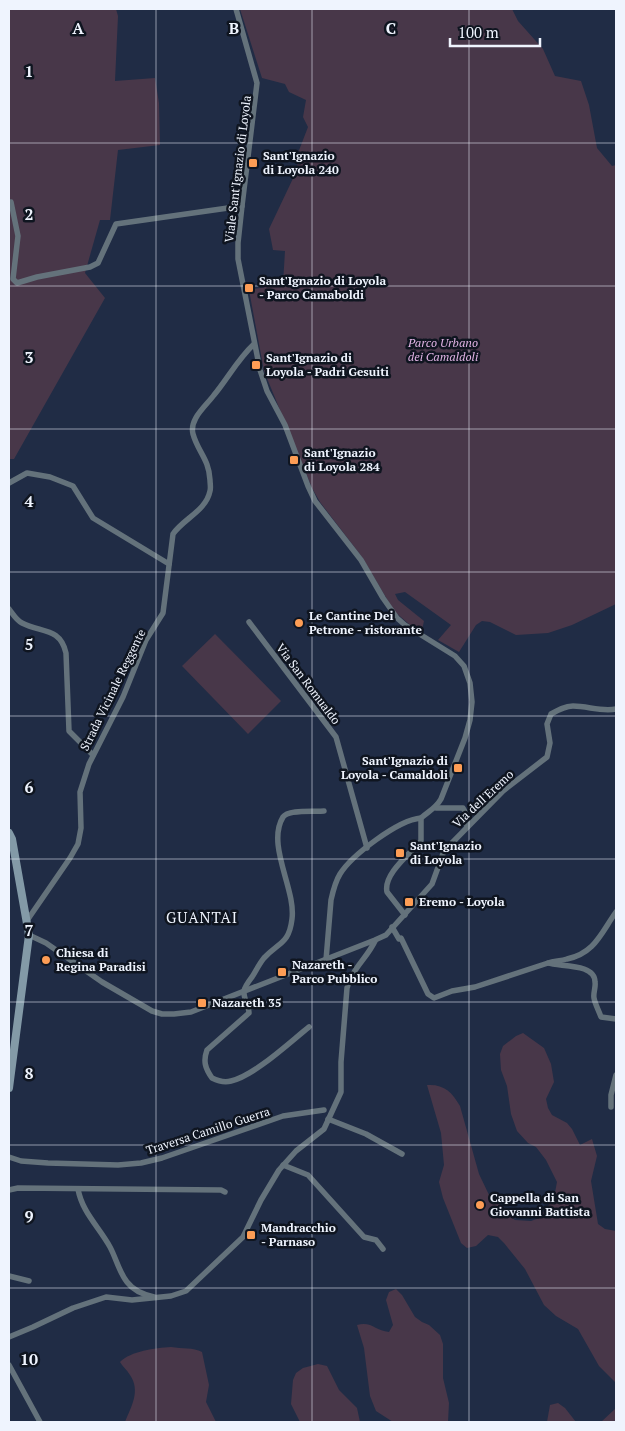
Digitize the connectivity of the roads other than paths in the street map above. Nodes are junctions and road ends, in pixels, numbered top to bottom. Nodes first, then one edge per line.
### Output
1 (236, 9) edge
2 (10, 202) dead end
3 (242, 206) junction
4 (254, 344) junction
5 (9, 483) edge
6 (170, 564) junction
7 (9, 608) edge
8 (249, 622) dead end
9 (616, 709) edge
10 (93, 755) junction
11 (436, 808) junction
12 (324, 811) dead end
13 (422, 818) junction
14 (467, 827) junction
15 (9, 833) edge
16 (367, 848) junction
17 (616, 912) edge
18 (405, 915) junction
19 (26, 922) junction
20 (392, 927) junction
21 (29, 935) junction
22 (375, 940) junction
23 (326, 960) junction
24 (548, 963) junction
25 (244, 992) junction
26 (616, 1019) edge
27 (309, 1027) dead end
28 (616, 1075) edge
29 (9, 1088) edge
30 (611, 1107) dead end
31 (324, 1110) dead end
32 (328, 1120) junction
33 (402, 1154) dead end
34 (9, 1157) edge
35 (283, 1165) junction
36 (78, 1189) junction
37 (9, 1190) edge
38 (225, 1192) dead end
39 (383, 1249) dead end
40 (9, 1276) edge
41 (29, 1281) dead end
42 (158, 1298) junction
43 (9, 1337) edge
44 (9, 1365) edge
45 (40, 1422) edge

1 - 3 street, Viale Sant'Ignazio di Loyola
2 - 3 street
3 - 4 street, Viale Sant'Ignazio di Loyola
4 - 6 street, Strada Vicinale Reggente
4 - 11 street, Viale Sant'Ignazio di Loyola
5 - 6 street
6 - 10 street, Strada Vicinale Reggente
7 - 10 street
8 - 16 street, Via San Romualdo
9 - 14 street, Via dell'Eremo
10 - 19 street, Strada Vicinale Reggente
11 - 13 street, Viale Sant'Ignazio di Loyola
11 - 14 street
12 - 25 street
13 - 16 street
13 - 18 street
14 - 18 street, Via dell'Eremo
15 - 19 street
16 - 23 street
17 - 24 street
18 - 20 street, Via dell'Eremo
19 - 21 street
20 - 22 street, Via dell'Eremo
20 - 24 street
21 - 25 street
21 - 29 street
22 - 23 street
22 - 32 street
23 - 25 street
24 - 26 street
25 - 27 street
28 - 30 street
31 - 34 street, Traversa Camillo Guerra
32 - 33 street
32 - 35 street
35 - 39 street
35 - 42 street
36 - 37 street
36 - 38 street
36 - 42 street
40 - 41 street
42 - 43 street
44 - 45 street

